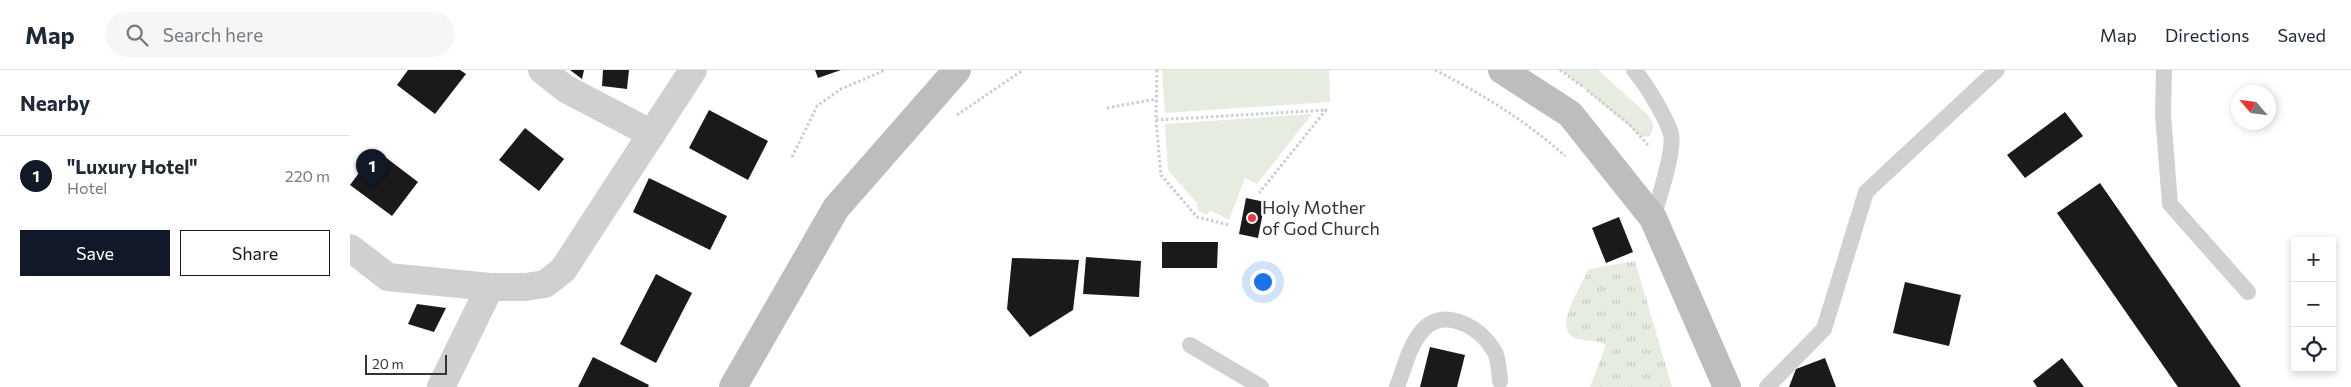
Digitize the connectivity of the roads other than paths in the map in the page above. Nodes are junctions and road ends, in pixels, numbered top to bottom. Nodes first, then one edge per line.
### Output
1 (542, 70) edge
2 (693, 70) edge
3 (956, 70) edge
4 (1502, 70) edge
5 (1634, 70) edge
6 (1996, 70) edge
7 (2164, 70) edge
8 (652, 134) junction
9 (1653, 218) junction
10 (350, 248) edge
11 (350, 273) edge
12 (388, 277) junction
13 (490, 287) junction
14 (2248, 292) dead end
15 (1190, 345) dead end
16 (1500, 382) dead end
17 (737, 386) edge
18 (441, 387) edge
19 (1261, 387) edge
20 (1397, 387) edge
21 (1728, 387) edge
22 (1767, 387) edge

1 - 8 street
2 - 8 street
3 - 17 main road
4 - 9 main road
5 - 9 lane
6 - 22 lane
7 - 14 lane
8 - 13 street
9 - 21 main road
10 - 12 street
11 - 12 street
12 - 13 street
13 - 18 street
15 - 19 lane
16 - 20 lane

